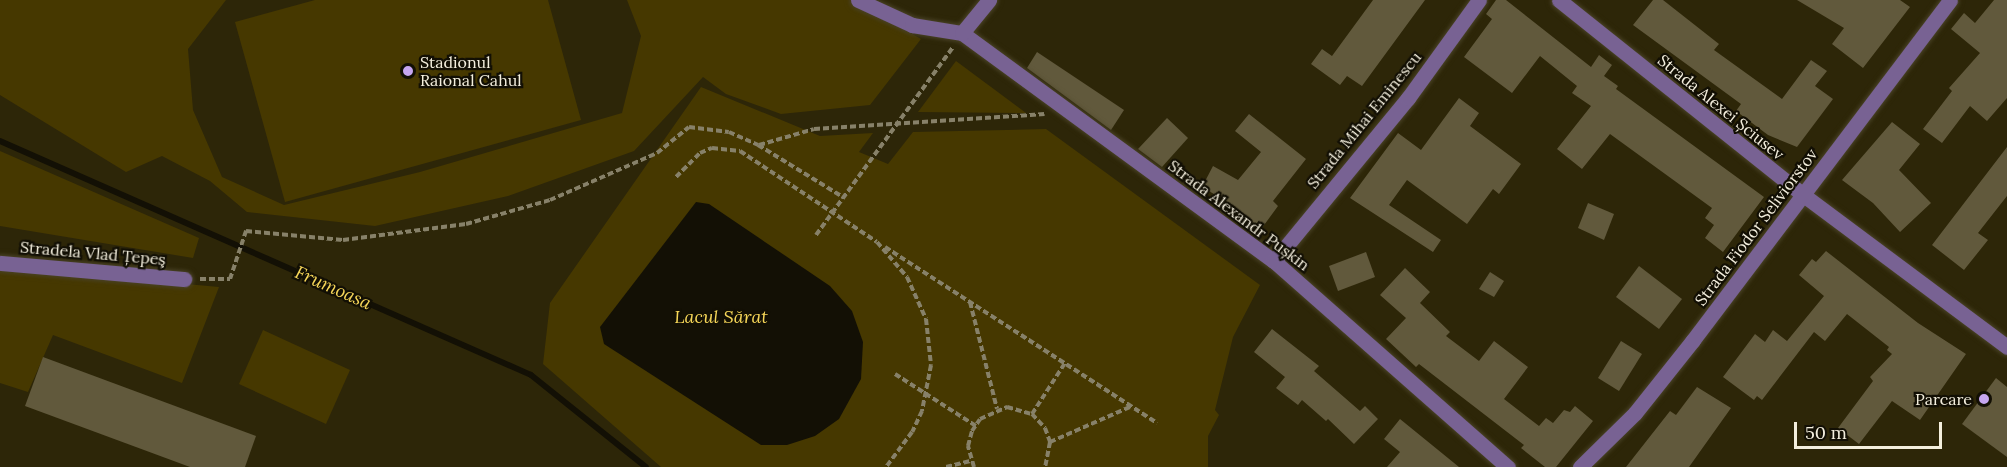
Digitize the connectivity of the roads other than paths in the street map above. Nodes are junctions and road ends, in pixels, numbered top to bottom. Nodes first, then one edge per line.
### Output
1 (858, 0) edge
2 (989, 0) edge
3 (1479, 0) edge
4 (1559, 0) edge
5 (1950, 0) edge
6 (962, 33) junction
7 (1802, 194) junction
8 (1274, 261) junction
9 (0, 263) edge
10 (184, 279) road end
11 (2007, 347) edge
12 (1508, 467) edge
13 (1580, 467) edge

1 - 6 street
2 - 6 street
3 - 8 street, Strada Mihai Eminescu
4 - 7 street, Strada Alexei Șciusev
5 - 7 street, Strada Fiodor Seliviorstov
6 - 8 street, Strada Alexandr Pușkin
7 - 11 street, Strada Alexei Șciusev
7 - 13 street, Strada Fiodor Seliviorstov
8 - 12 street, Strada Alexandr Pușkin
9 - 10 street, Stradela Vlad Țepeş

